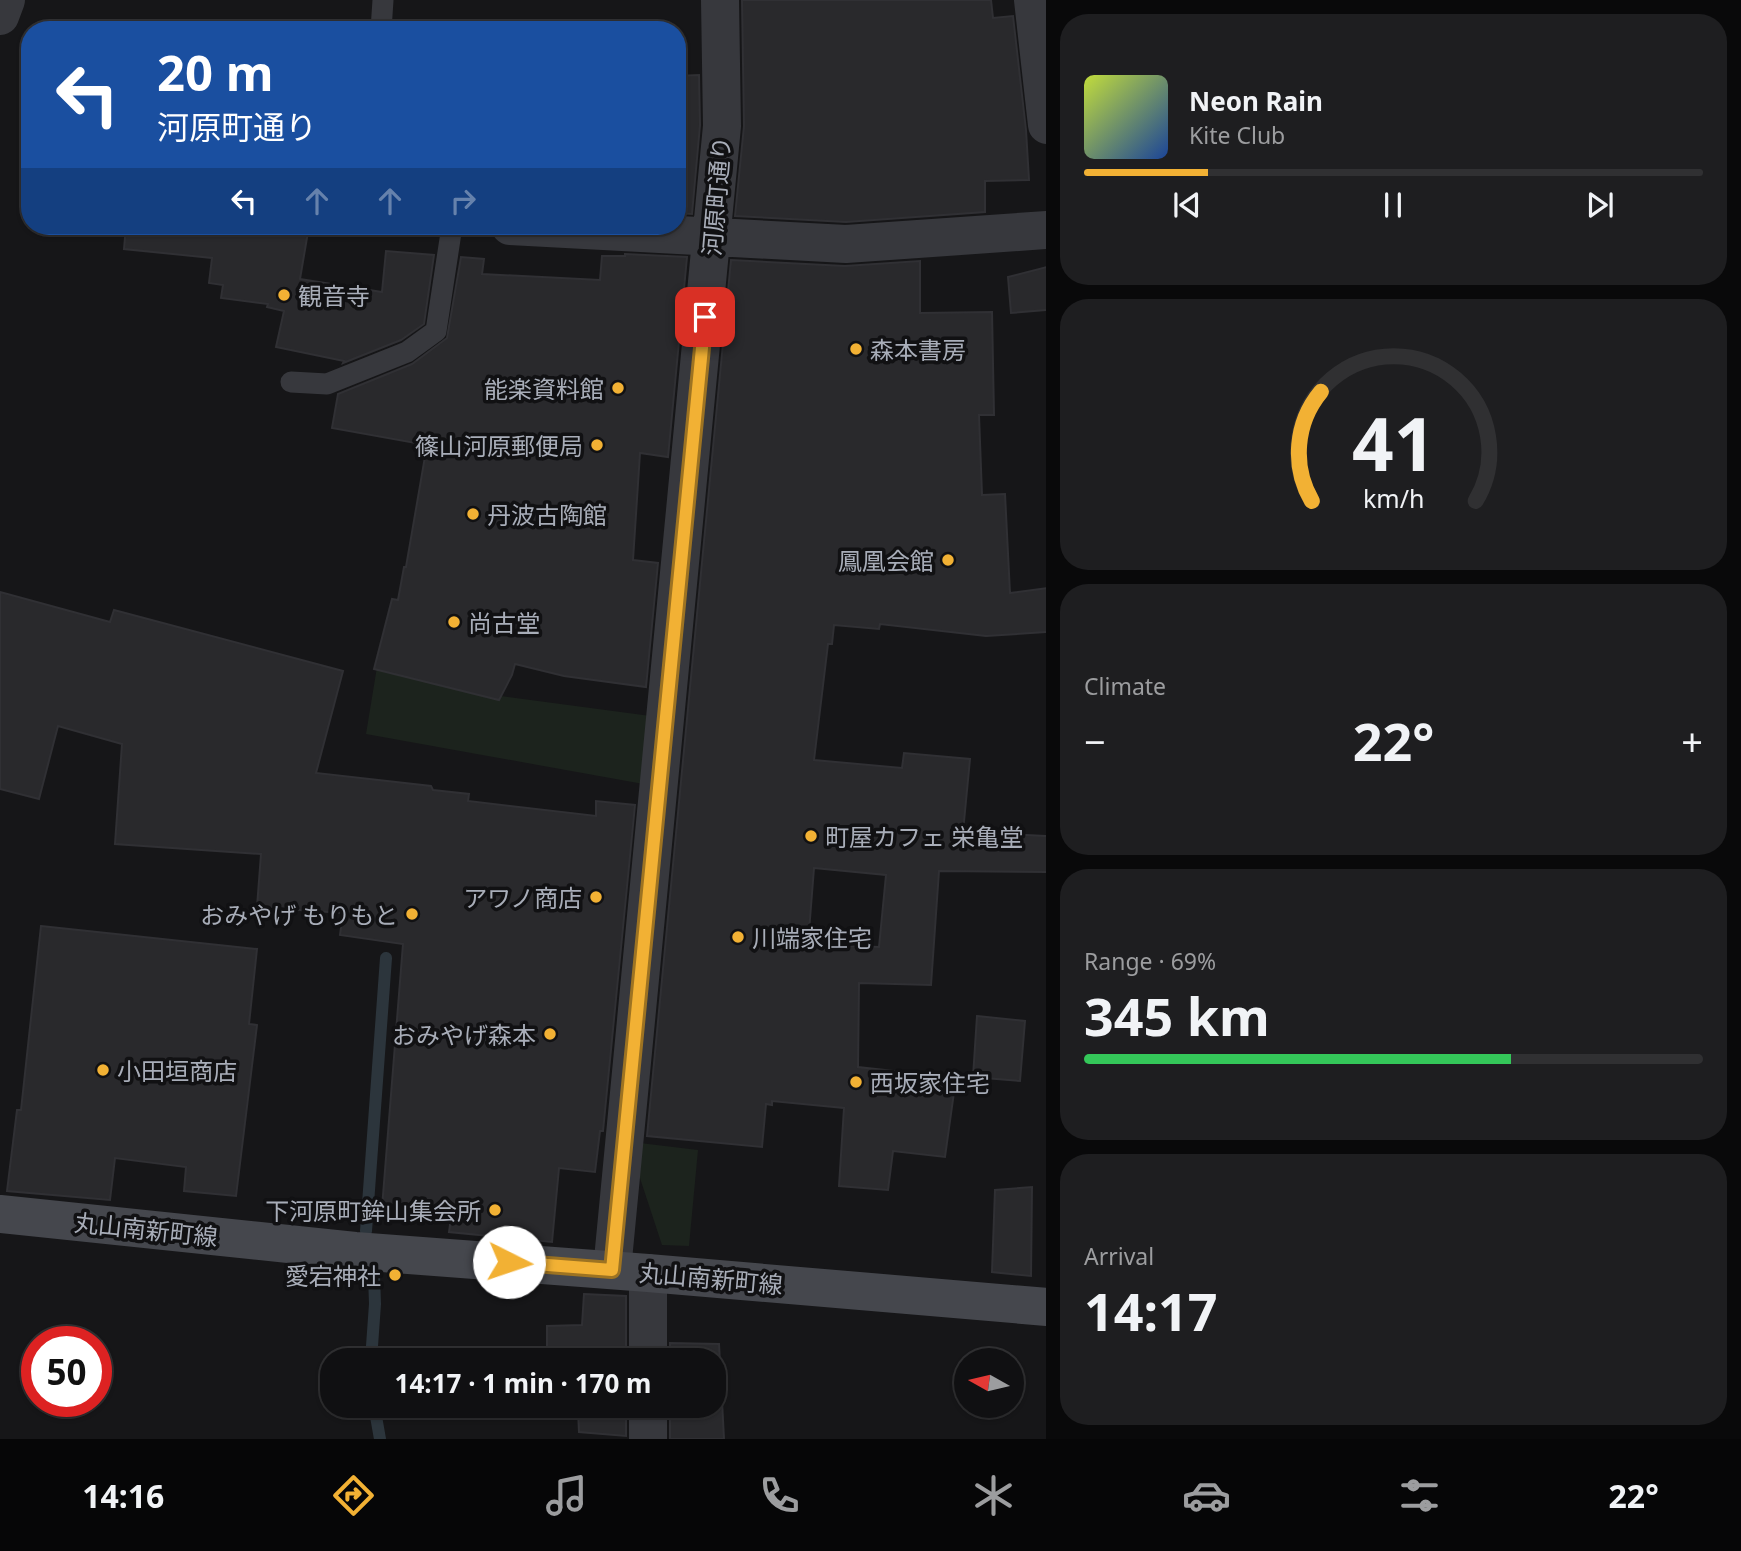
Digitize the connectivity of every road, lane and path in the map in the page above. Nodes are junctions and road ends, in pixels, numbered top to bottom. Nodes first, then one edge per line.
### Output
1 (6, 0) edge
2 (383, 0) edge
3 (720, 0) edge
4 (1033, 0) edge
5 (0, 16) edge
6 (382, 21) edge
7 (1046, 125) edge
8 (1046, 230) edge
9 (686, 234) edge
10 (451, 235) edge
11 (713, 235) junction
12 (291, 382) dead end
13 (0, 1214) edge
14 (630, 1271) junction
15 (1046, 1307) edge
16 (646, 1348) edge
17 (648, 1418) edge
18 (648, 1439) edge

1 - 5 street
2 - 6 lane
3 - 11 street, 河原町通り
4 - 7 street
8 - 11 street
9 - 11 street
10 - 12 lane
11 - 14 street, 河原町通り
13 - 14 main road, 丸山南新町線
14 - 15 main road, 丸山南新町線
14 - 16 street, 河原町通り
17 - 18 street

